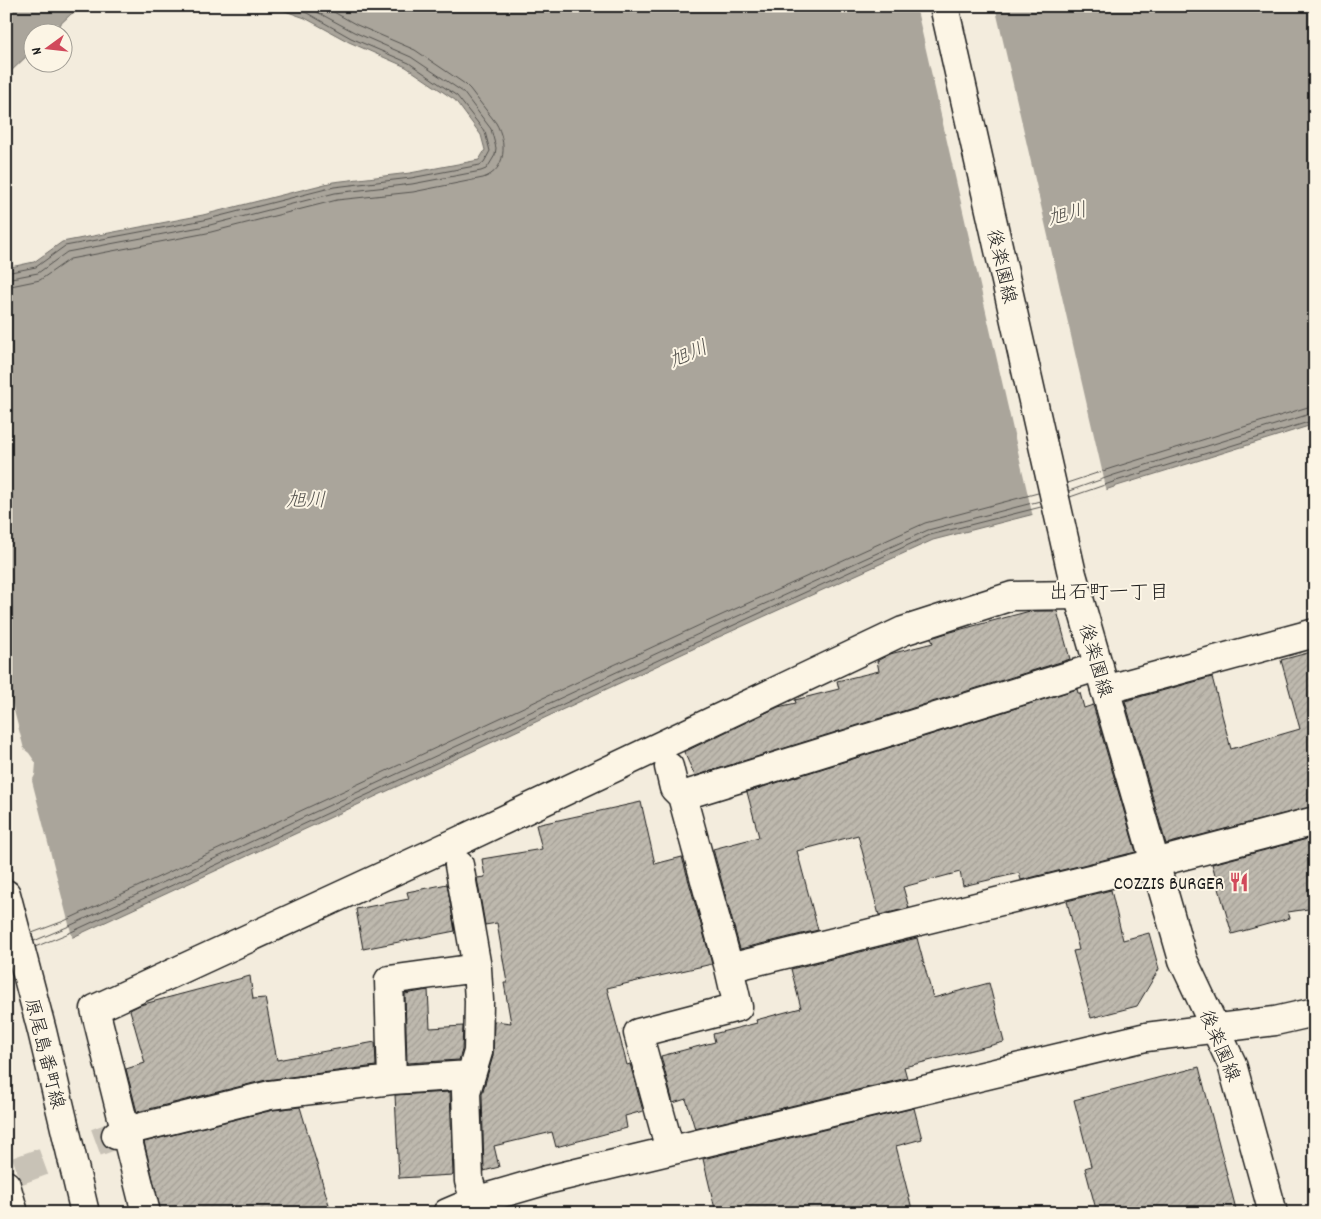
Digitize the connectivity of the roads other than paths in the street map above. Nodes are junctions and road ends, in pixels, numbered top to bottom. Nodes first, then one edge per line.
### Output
1 (944, 6) edge
2 (1075, 585) junction
3 (1315, 633) edge
4 (1102, 678) junction
5 (666, 755) junction
6 (682, 796) junction
7 (1315, 821) edge
8 (457, 853) junction
9 (1155, 863) junction
10 (6, 894) edge
11 (477, 968) junction
12 (729, 968) junction
13 (1315, 1012) edge
14 (1215, 1028) junction
15 (470, 1075) junction
16 (392, 1080) junction
17 (121, 1133) junction
18 (670, 1150) junction
19 (10, 1177) edge
20 (475, 1201) junction
21 (14, 1213) edge
22 (85, 1213) edge
23 (146, 1213) edge
24 (447, 1213) edge
25 (1273, 1213) edge

1 - 2 street, 後楽園線
2 - 4 street, 後楽園線
2 - 5 street
3 - 4 street
4 - 6 street
4 - 9 street, 後楽園線
5 - 6 street
5 - 8 street
6 - 12 street
7 - 9 street
8 - 11 street
8 - 17 street
9 - 12 street
9 - 14 street, 後楽園線
10 - 22 street, 原尾島番町線
11 - 15 street
11 - 16 street
12 - 18 street
13 - 14 street
14 - 18 street
14 - 25 street, 後楽園線
15 - 16 street
15 - 20 street
16 - 17 street
17 - 23 street
18 - 20 street
19 - 21 street
20 - 24 street

